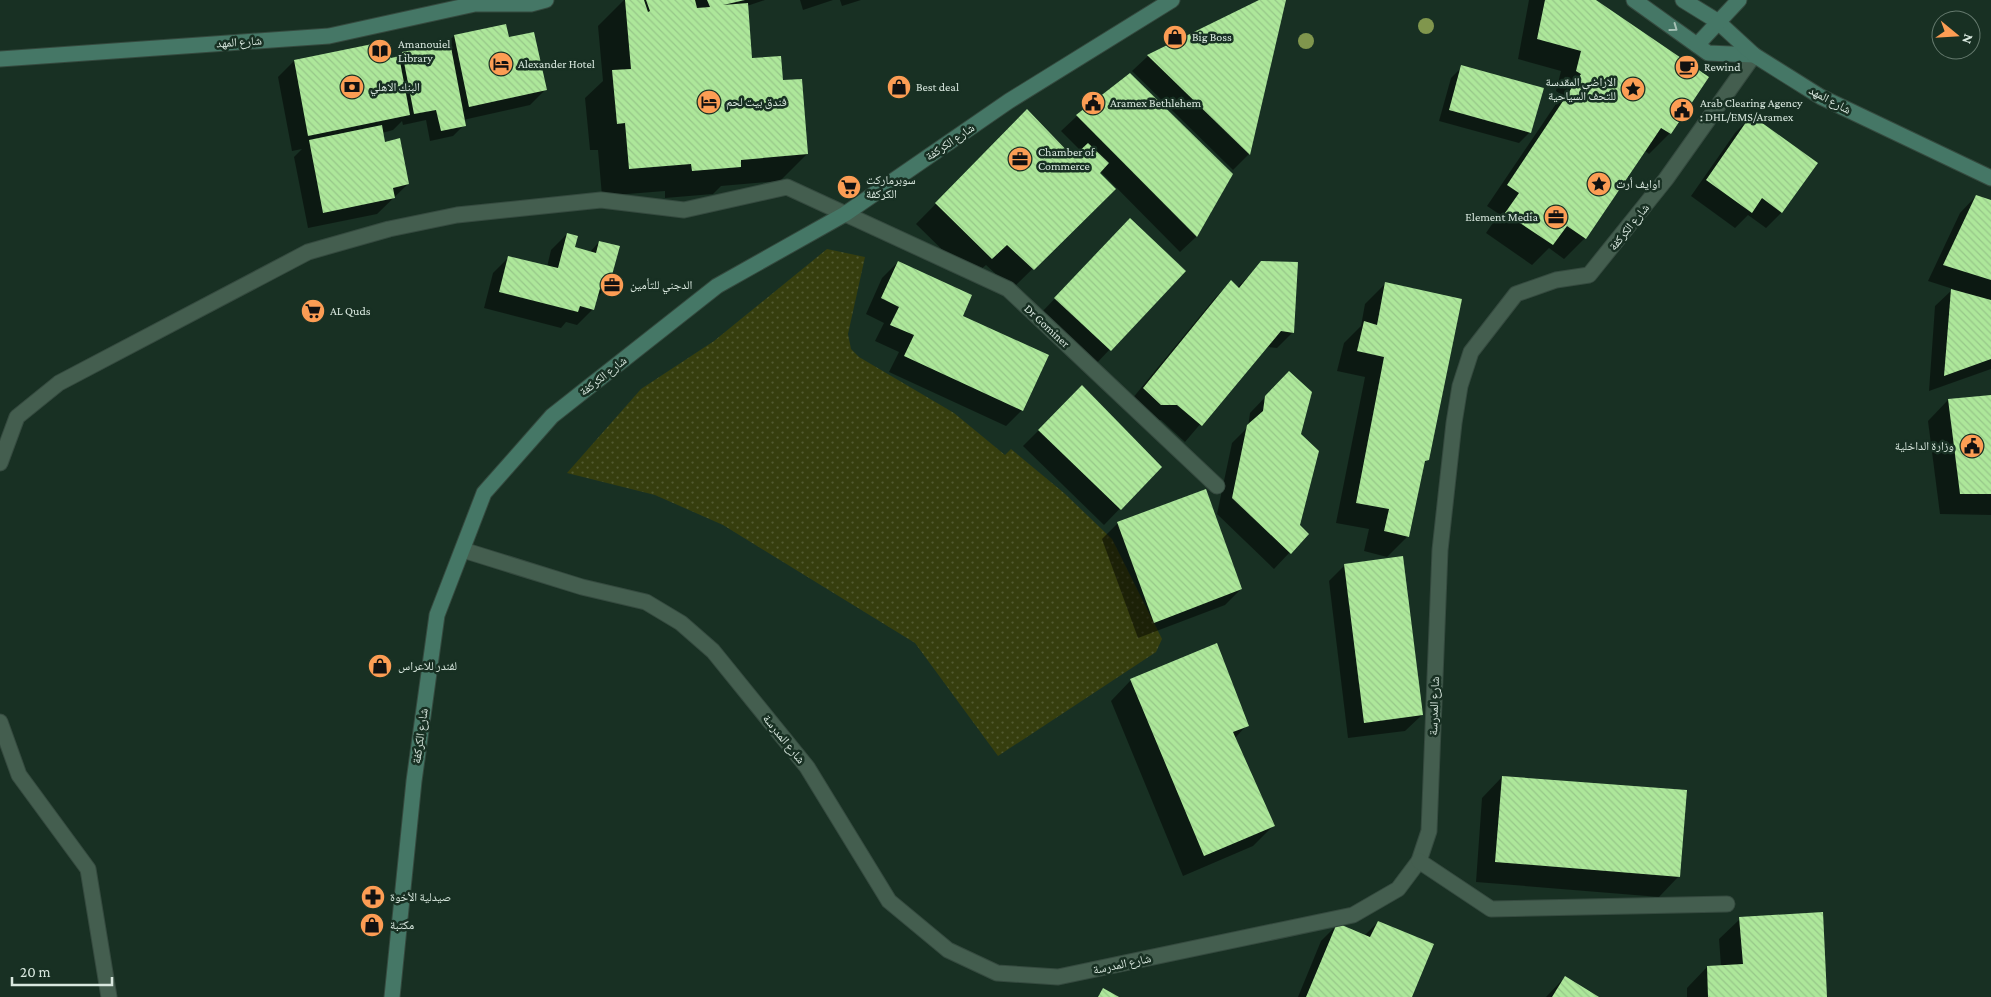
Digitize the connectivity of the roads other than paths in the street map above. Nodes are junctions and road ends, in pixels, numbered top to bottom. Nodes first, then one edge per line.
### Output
1 (546, 0) edge
2 (1172, 0) edge
3 (1634, 0) edge
4 (1683, 0) edge
5 (1739, 0) edge
6 (474, 1) edge
7 (1717, 22) junction
8 (1697, 45) junction
9 (1754, 55) junction
10 (0, 59) edge
11 (1991, 178) edge
12 (845, 214) junction
13 (1471, 352) joint
14 (0, 462) edge
15 (1217, 486) dead end
16 (463, 550) junction
17 (0, 722) edge
18 (1419, 861) junction
19 (1727, 904) dead end
20 (109, 997) edge
21 (392, 997) edge

1 - 6 street, شارع المهد
2 - 12 street, شارع الكركفة
3 -> 8 street
4 - 7 street, شارع المهد
5 - 7 street
6 - 10 street, شارع المهد
7 - 8 street
7 - 9 street, شارع المهد
8 - 9 street
9 - 11 street, شارع المهد
9 - 13 street, شارع الكركفة
12 - 14 street, Dr Gominer
12 - 15 street, Dr Gominer
12 - 16 street, شارع الكركفة
13 - 18 street, شارع المدرسة
16 - 18 street, شارع المدرسة
16 - 21 street, شارع الكركفة
17 - 20 street
18 - 19 street

